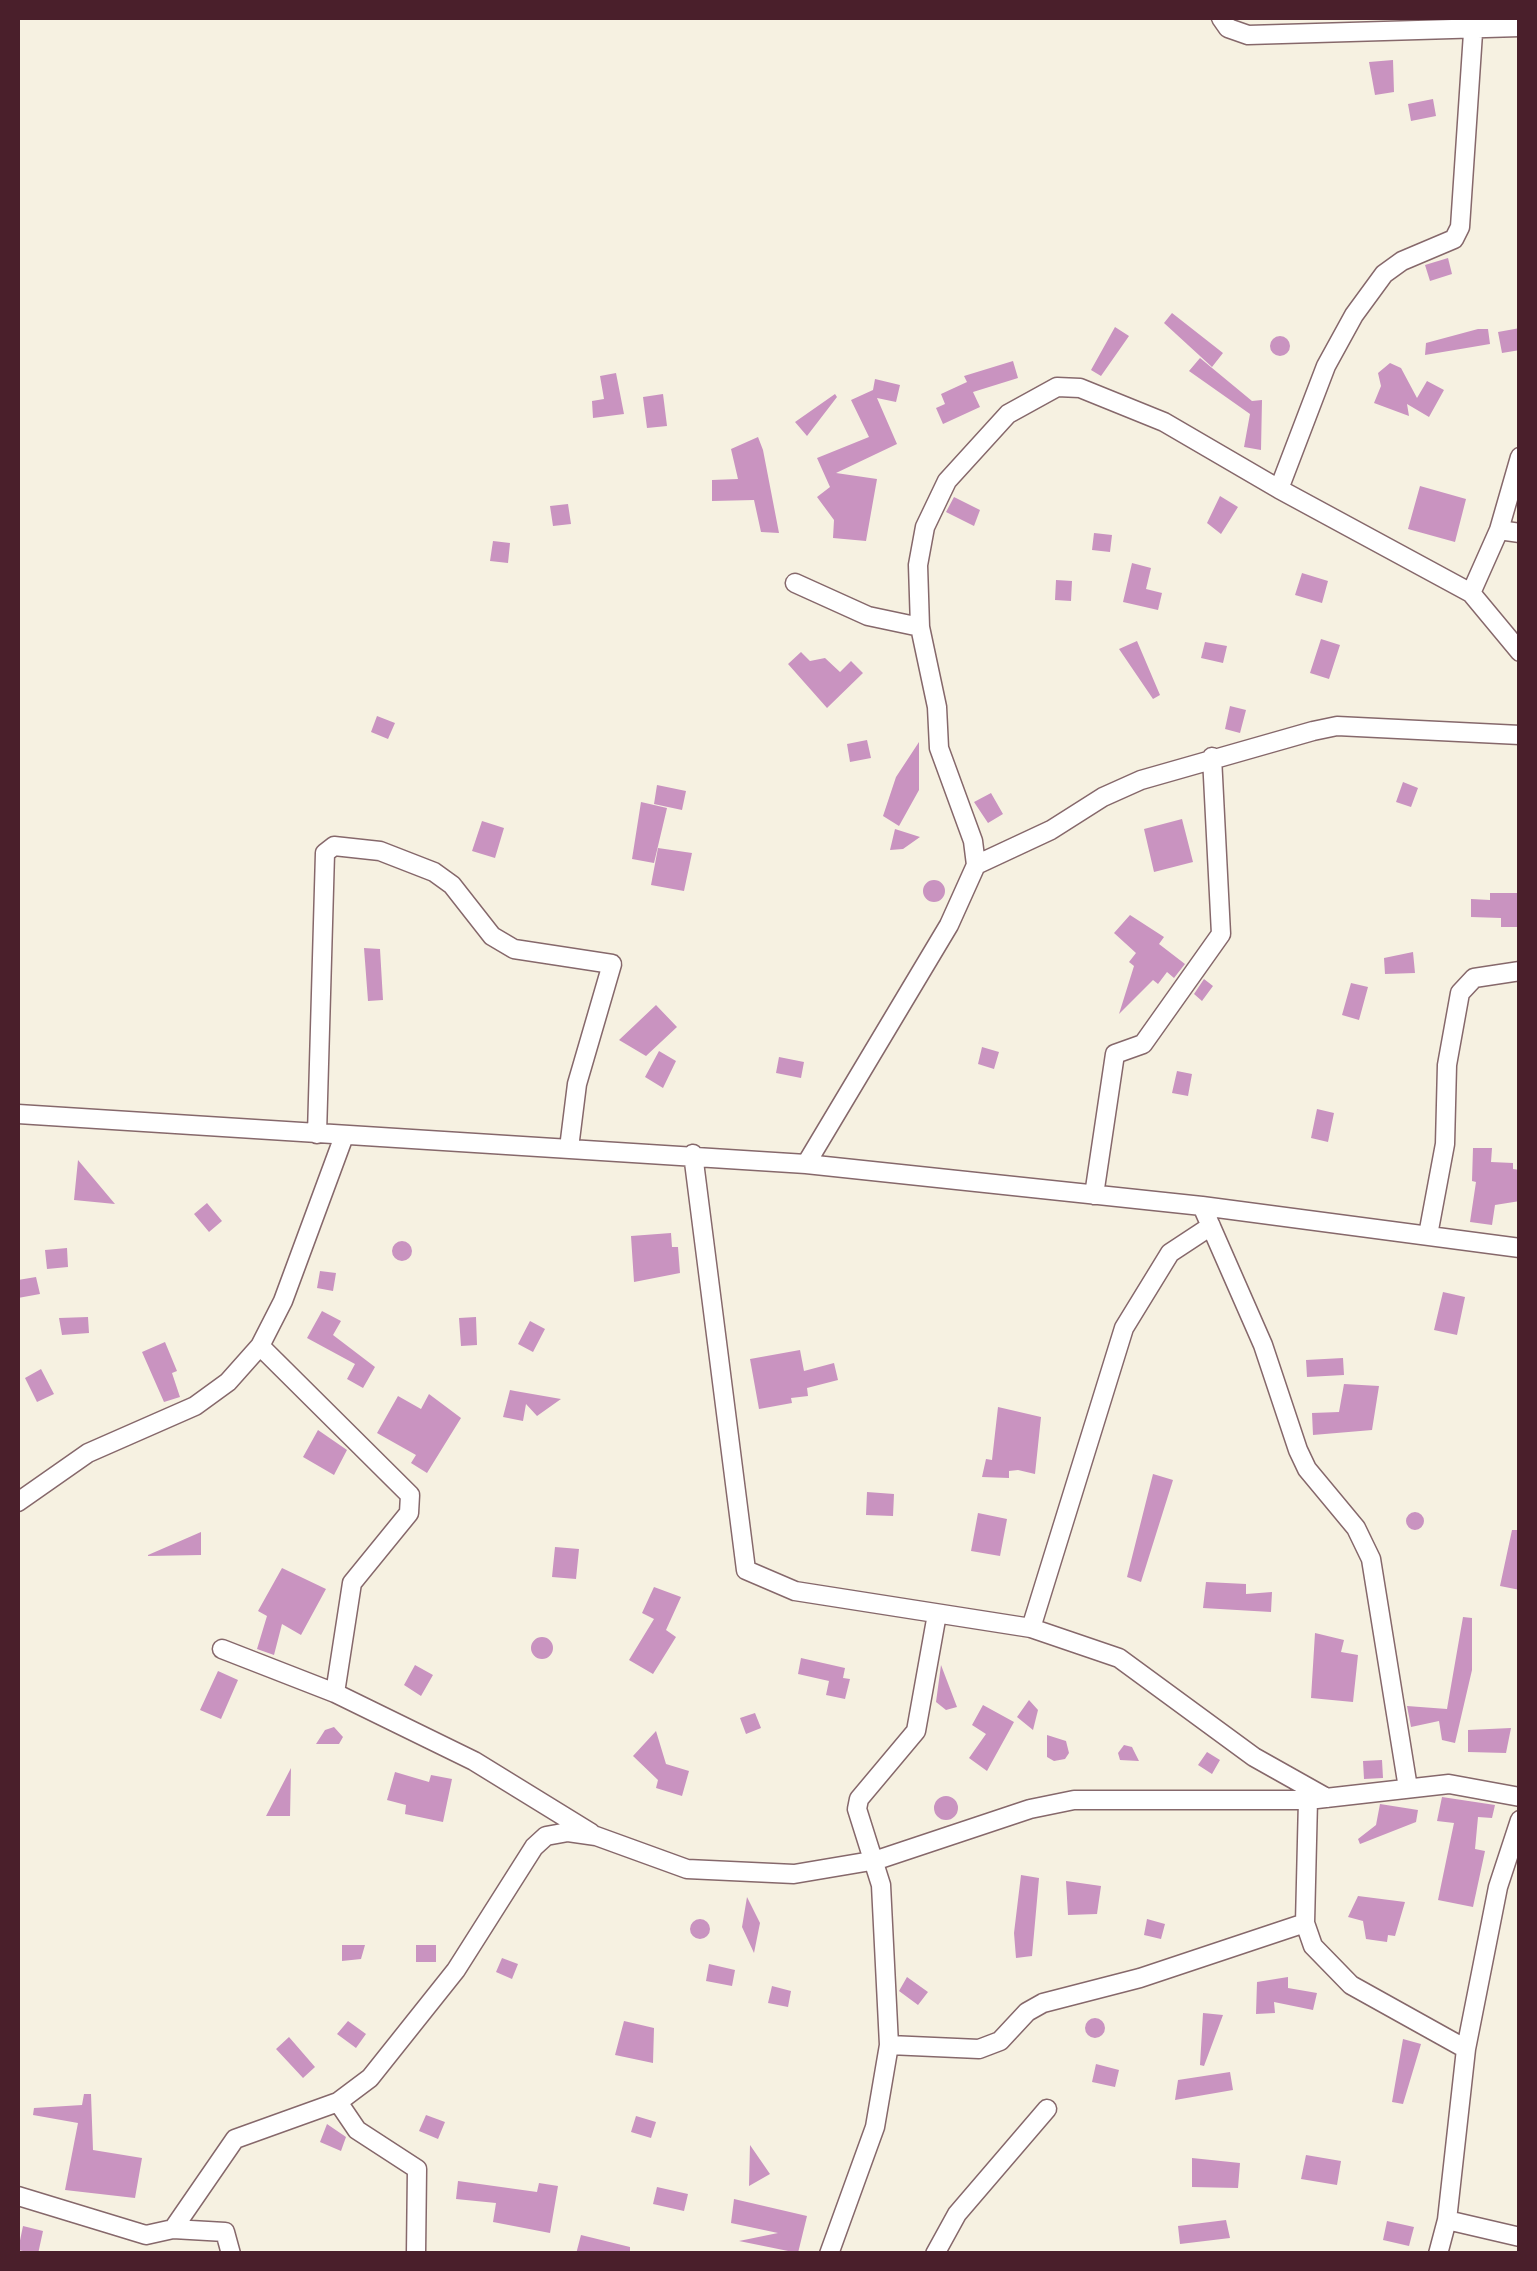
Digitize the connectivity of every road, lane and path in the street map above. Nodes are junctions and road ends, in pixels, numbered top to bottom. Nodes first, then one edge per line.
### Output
1 (1221, 18) edge
2 (1474, 22) edge
3 (1520, 27) edge
4 (1520, 457) edge
5 (1279, 489) junction
6 (1499, 530) junction
7 (1520, 533) edge
8 (795, 584) dead end
9 (1471, 594) junction
10 (920, 627) junction
11 (1520, 652) edge
12 (1520, 736) edge
13 (1212, 757) junction
14 (976, 865) junction
15 (1520, 971) edge
16 (18, 1114) edge
17 (317, 1134) junction
18 (344, 1136) junction
19 (568, 1148) junction
20 (693, 1154) junction
21 (806, 1164) junction
22 (1094, 1195) junction
23 (1202, 1206) junction
24 (1210, 1226) junction
25 (1428, 1235) junction
26 (1520, 1248) edge
27 (260, 1346) junction
28 (18, 1502) edge
29 (937, 1614) junction
30 (1031, 1628) junction
31 (222, 1649) dead end
32 (335, 1693) junction
33 (1408, 1788) junction
34 (1520, 1796) edge
35 (1318, 1799) junction
36 (1520, 1820) edge
37 (596, 1836) junction
38 (877, 1860) junction
39 (1306, 1923) junction
40 (889, 2045) junction
41 (1466, 2049) junction
42 (338, 2102) junction
43 (1047, 2108) dead end
44 (18, 2196) edge
45 (1447, 2220) junction
46 (173, 2229) junction
47 (1520, 2237) edge
48 (231, 2254) edge
49 (416, 2254) edge
50 (829, 2254) edge
51 (935, 2254) edge
52 (1438, 2254) edge

1 - 2 street
2 - 3 street
2 - 5 street
4 - 6 street
5 - 9 street
5 - 10 street
6 - 7 street
6 - 9 street
8 - 10 street
9 - 11 street
10 - 14 street
12 - 13 street
13 - 14 street
13 - 22 street
14 - 21 street
15 - 25 street
16 - 17 street
17 - 18 street
17 - 19 street
18 - 19 street
18 - 27 street
19 - 20 street
20 - 21 street
20 - 29 street
21 - 22 street
22 - 23 street
23 - 24 street
23 - 25 street
24 - 30 street
24 - 33 street
25 - 26 street
27 - 28 street
27 - 32 street
29 - 30 street
29 - 38 street
30 - 35 street
31 - 32 street
32 - 37 street
33 - 34 street
33 - 35 street
35 - 38 street
35 - 39 street
36 - 41 street
37 - 38 street
37 - 42 street
38 - 40 street
39 - 40 street
39 - 41 street
40 - 50 street
41 - 45 street
42 - 46 street
42 - 49 street
43 - 51 street
44 - 46 street
45 - 47 street
45 - 52 street
46 - 48 street

